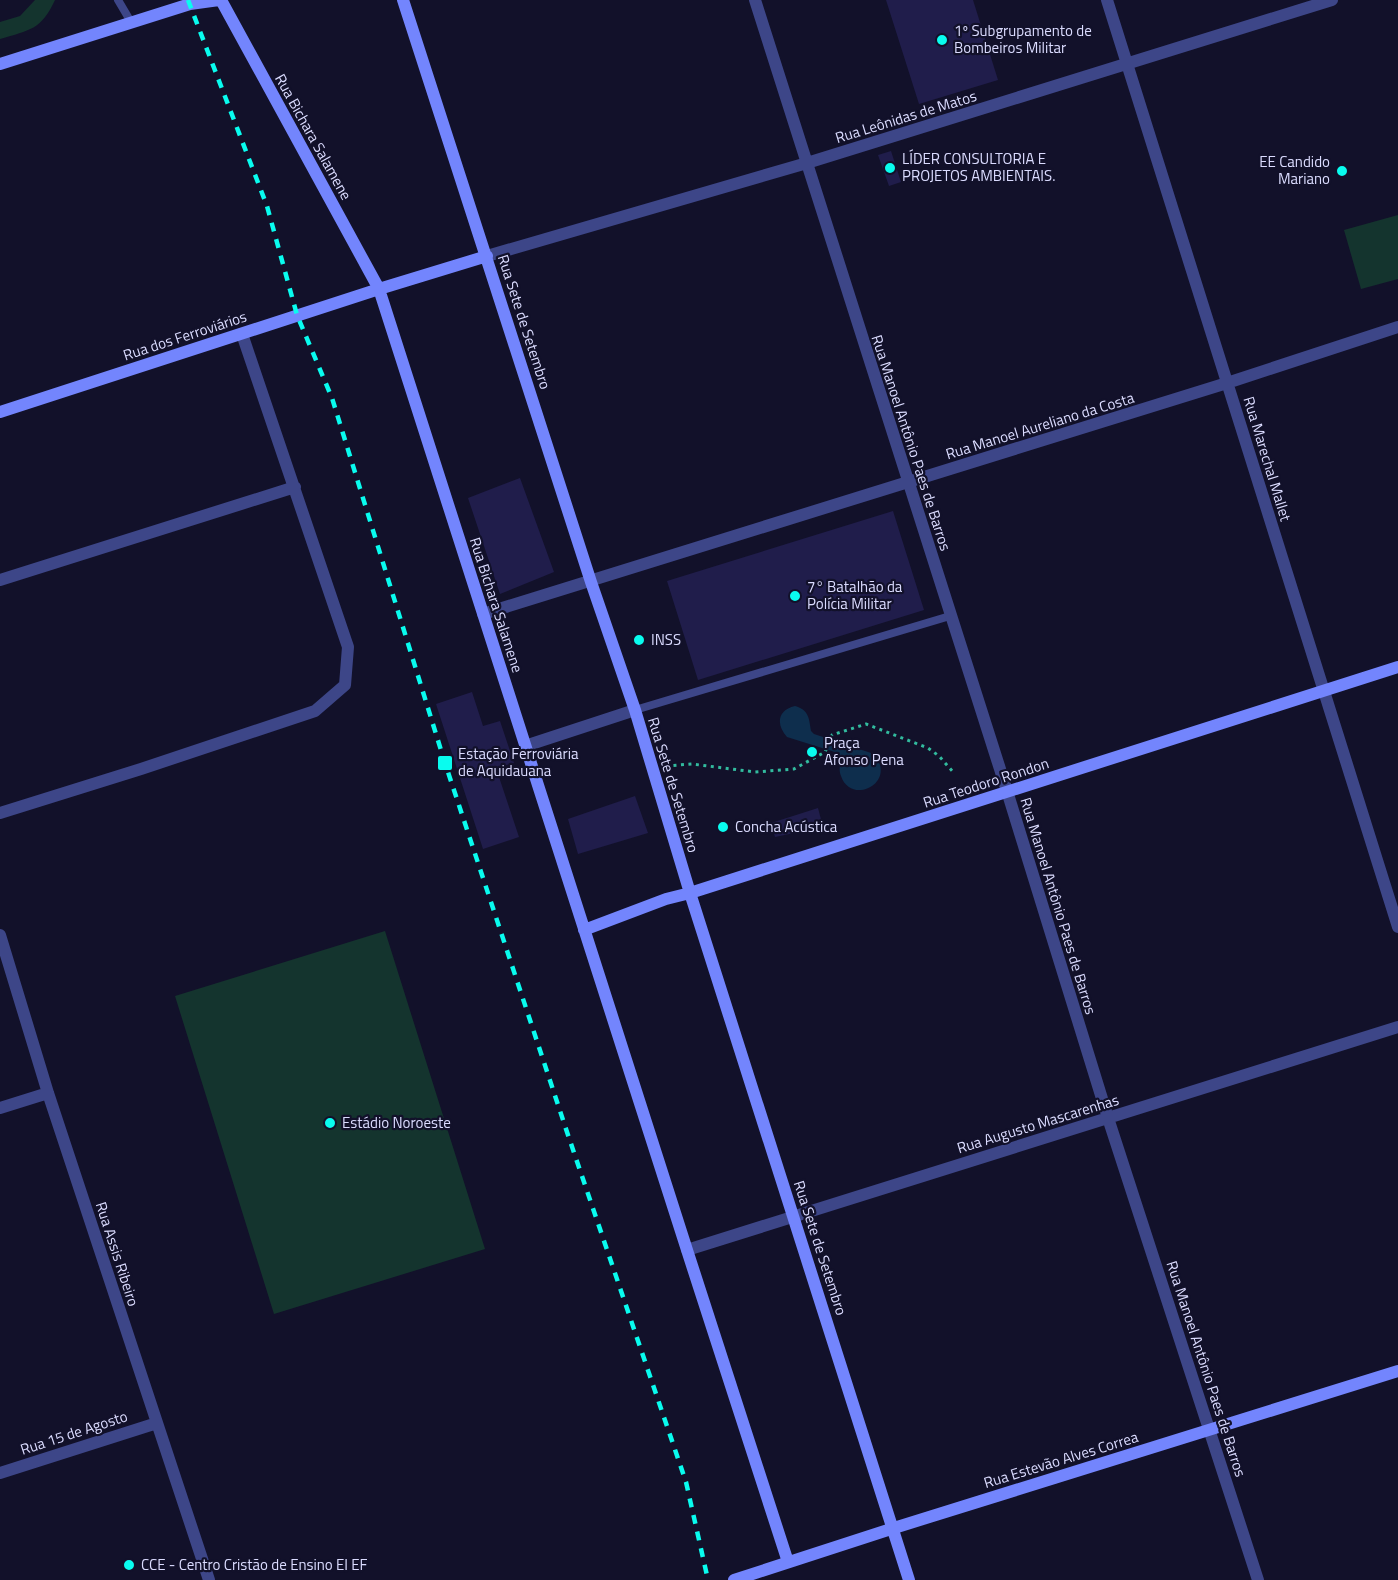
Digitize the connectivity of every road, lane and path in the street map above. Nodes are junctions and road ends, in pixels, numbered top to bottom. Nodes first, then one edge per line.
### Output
1 (118, 0) edge
2 (220, 0) edge
3 (403, 0) edge
4 (755, 0) edge
5 (1107, 0) edge
6 (1332, 0) edge
7 (131, 22) junction
8 (0, 64) edge
9 (1127, 65) junction
10 (807, 163) junction
11 (487, 256) junction
12 (379, 289) junction
13 (1398, 327) edge
14 (242, 333) junction
15 (1227, 383) junction
16 (0, 412) edge
17 (908, 483) junction
18 (294, 487) junction
19 (0, 580) edge
20 (591, 582) junction
21 (483, 614) junction
22 (950, 616) junction
23 (1398, 667) edge
24 (1324, 690) junction
25 (635, 710) junction
26 (525, 746) junction
27 (652, 767) junction
28 (953, 772) dead end
29 (1007, 792) junction
30 (0, 813) edge
31 (690, 893) junction
32 (1398, 927) edge
33 (584, 930) junction
34 (0, 935) edge
35 (1398, 1027) edge
36 (48, 1093) junction
37 (0, 1108) edge
38 (1108, 1118) junction
39 (794, 1216) junction
40 (687, 1250) junction
41 (1398, 1371) edge
42 (157, 1423) junction
43 (1210, 1429) junction
44 (0, 1473) edge
45 (894, 1528) junction
46 (788, 1562) junction
47 (209, 1580) edge
48 (734, 1580) edge
49 (909, 1580) edge
50 (1258, 1580) edge

1 - 7 lane
2 - 7 main road
2 - 12 main road, Rua Bichara Salamene
3 - 11 main road, Rua Sete de Setembro
4 - 10 street, Rua Manoel Antônio Paes de Barros
5 - 9 street, Rua Marechal Mallet
6 - 9 street, Rua Leônidas de Matos
7 - 8 main road
9 - 10 street, Rua Leônidas de Matos
9 - 15 street, Rua Marechal Mallet
10 - 11 street, Rua Leônidas de Matos
10 - 17 street, Rua Manoel Antônio Paes de Barros
11 - 12 main road
11 - 20 main road, Rua Sete de Setembro
12 - 14 main road, Rua dos Ferroviários
12 - 21 main road, Rua Bichara Salamene
13 - 15 street, Rua Manoel Aureliano da Costa
14 - 16 main road, Rua dos Ferroviários
14 - 18 street
15 - 17 street, Rua Manoel Aureliano da Costa
15 - 24 street, Rua Marechal Mallet
17 - 20 street, Rua Manoel Aureliano da Costa
17 - 22 street, Rua Manoel Antônio Paes de Barros
18 - 19 street
18 - 30 street
20 - 21 street, Rua Manoel Aureliano da Costa
20 - 25 main road, Rua Sete de Setembro
21 - 26 main road, Rua Bichara Salamene
22 - 25 lane
22 - 29 street, Rua Manoel Antônio Paes de Barros
23 - 24 main road, Rua Teodoro Rondon
24 - 29 main road, Rua Teodoro Rondon
24 - 32 street, Rua Marechal Mallet
25 - 26 street
25 - 27 main road, Rua Sete de Setembro
26 - 33 main road, Rua Bichara Salamene
27 - 28 path
27 - 31 main road, Rua Sete de Setembro
29 - 31 main road, Rua Teodoro Rondon
29 - 38 street, Rua Manoel Antônio Paes de Barros
31 - 33 main road, Rua Teodoro Rondon
31 - 39 main road, Rua Sete de Setembro
33 - 40 main road, Rua Bichara Salamene
34 - 36 street, Rua Assis Ribeiro
35 - 38 street, Rua Augusto Mascarenhas
36 - 37 street
36 - 42 street, Rua Assis Ribeiro
38 - 39 street, Rua Augusto Mascarenhas
38 - 43 street, Rua Manoel Antônio Paes de Barros
39 - 40 street, Rua Augusto Mascarenhas
39 - 45 main road, Rua Sete de Setembro
40 - 46 main road, Rua Bichara Salamene
41 - 43 main road, Rua Estevão Alves Correa
42 - 44 street, Rua 15 de Agosto
42 - 47 street, Rua Assis Ribeiro
43 - 45 main road, Rua Estevão Alves Correa
43 - 50 street, Rua Manoel Antônio Paes de Barros
45 - 46 main road, Rua Estevão Alves Correa
45 - 49 main road, Rua Sete de Setembro
46 - 48 main road, Rua Estevão Alves Correa

